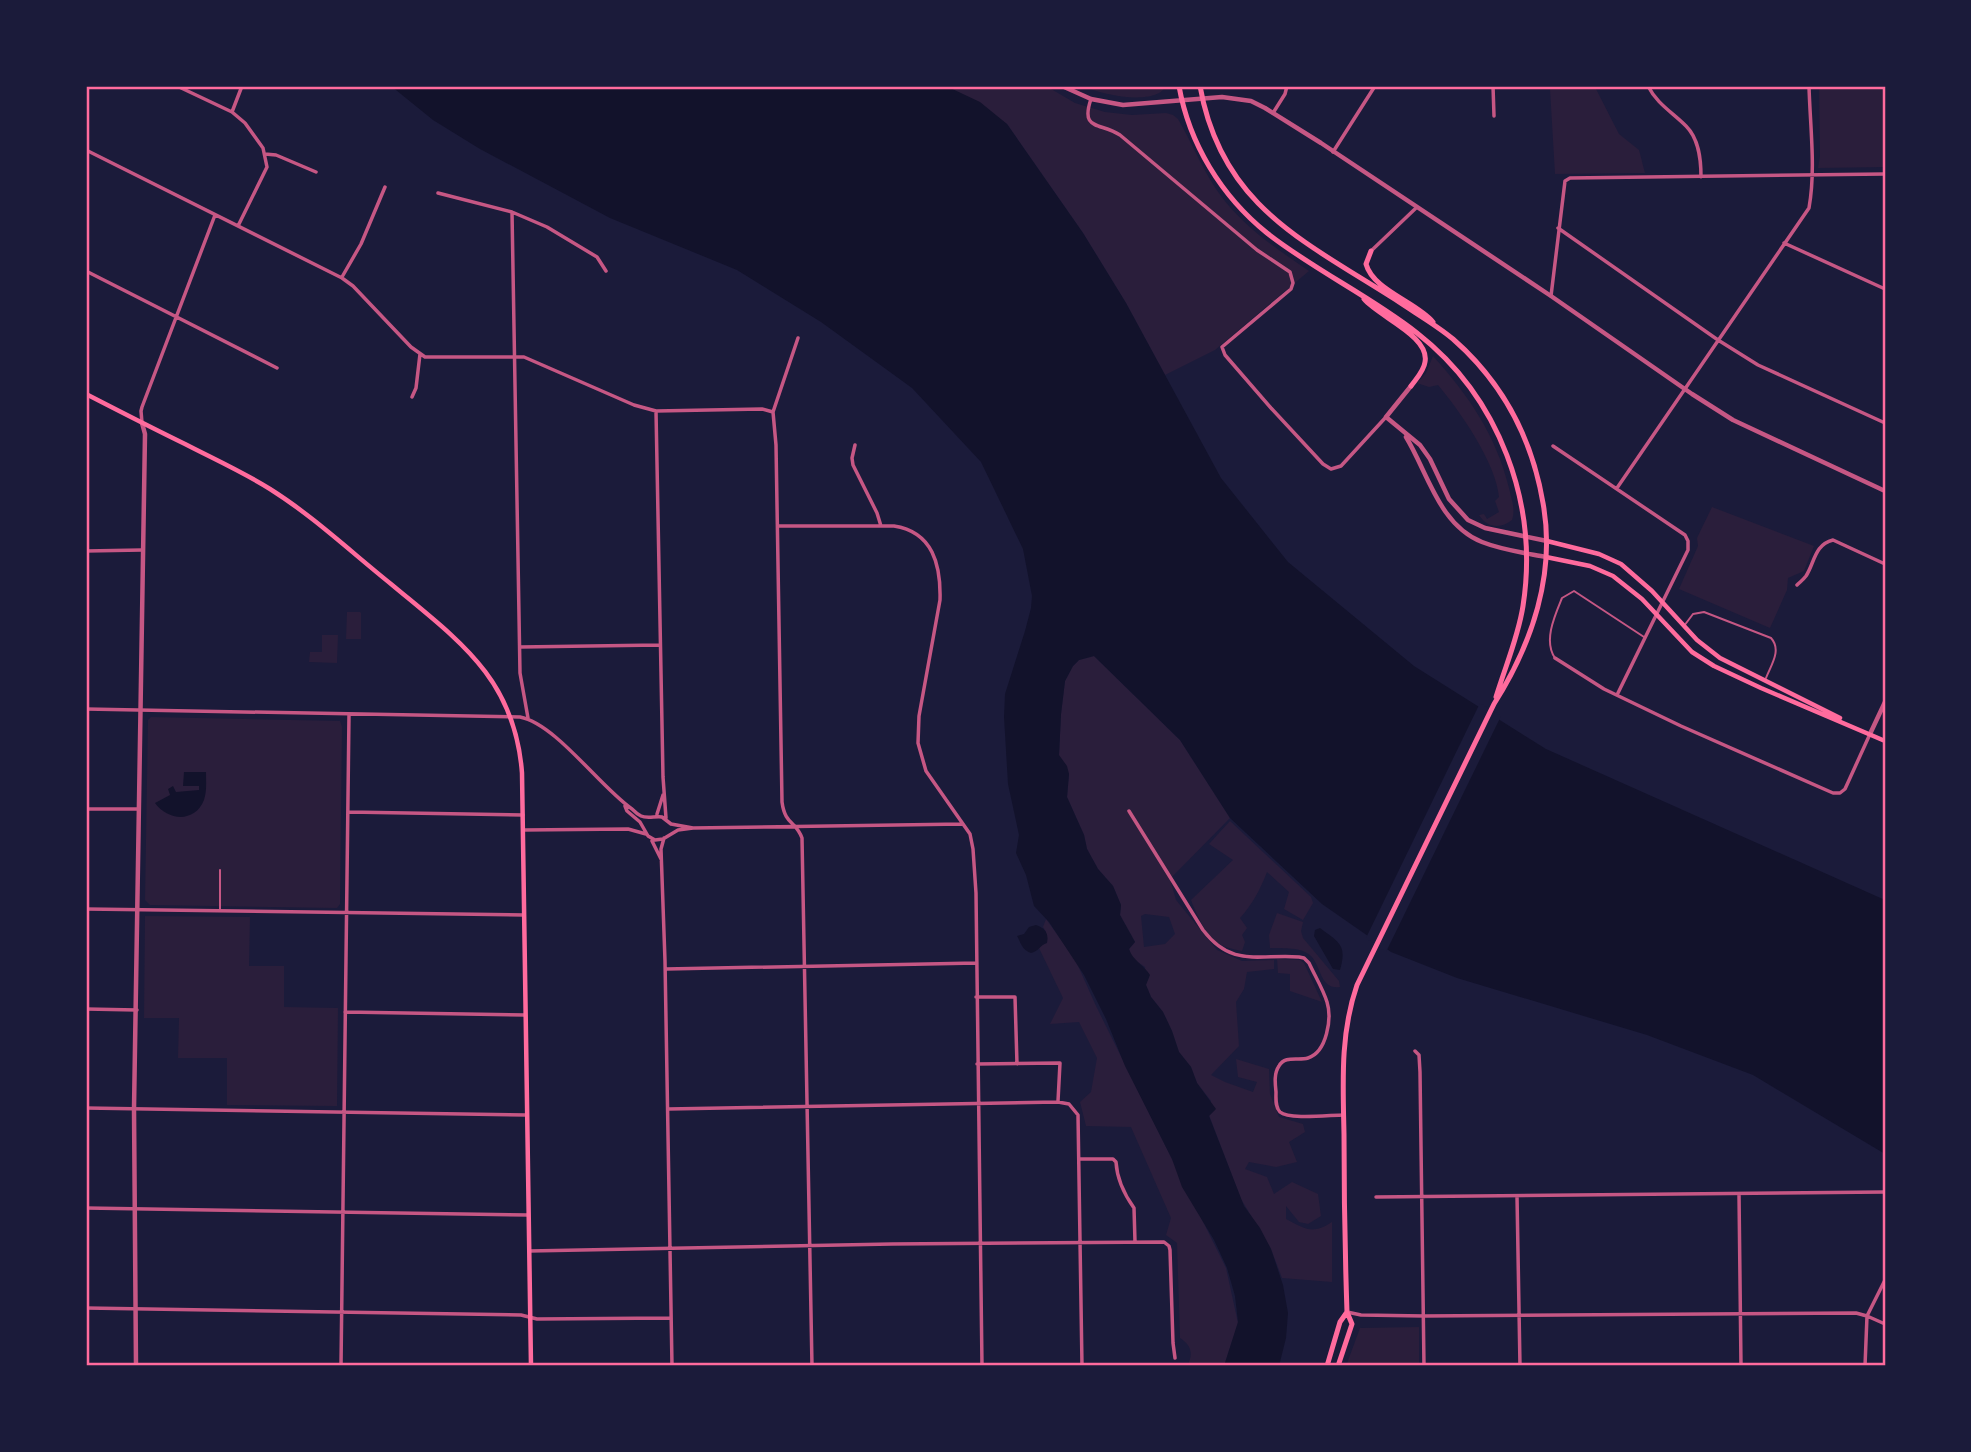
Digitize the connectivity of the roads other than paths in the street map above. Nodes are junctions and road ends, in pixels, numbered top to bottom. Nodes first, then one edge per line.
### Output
1 (177, 86) edge
2 (242, 86) edge
3 (1062, 86) edge
4 (1179, 86) edge
5 (1200, 86) edge
6 (1287, 86) edge
7 (1375, 86) edge
8 (1493, 86) edge
9 (1648, 86) edge
10 (1809, 86) edge
11 (1202, 98) junction
12 (1091, 99) junction
13 (1181, 100) junction
14 (232, 113) junction
15 (1273, 113) junction
16 (1494, 116) dead end
17 (86, 150) edge
18 (1333, 152) junction
19 (265, 154) junction
20 (316, 172) dead end
21 (1885, 174) edge
22 (1811, 175) junction
23 (1701, 177) junction
24 (385, 187) dead end
25 (438, 193) dead end
26 (1416, 208) junction
27 (512, 212) junction
28 (215, 215) junction
29 (238, 226) junction
30 (1559, 228) junction
31 (1784, 243) junction
32 (1371, 251) joint
33 (86, 271) edge
34 (606, 271) dead end
35 (342, 278) junction
36 (1885, 289) edge
37 (1360, 294) junction
38 (1551, 296) junction
39 (176, 317) junction
40 (1437, 327) junction
41 (798, 338) dead end
42 (1718, 340) junction
43 (420, 354) junction
44 (514, 357) junction
45 (277, 368) dead end
46 (1411, 386) joint
47 (1686, 390) junction
48 (86, 394) edge
49 (412, 397) dead end
50 (656, 411) junction
51 (773, 412) junction
52 (1386, 417) junction
53 (1885, 422) edge
54 (142, 423) junction
55 (1402, 432) junction
56 (855, 445) dead end
57 (1553, 446) dead end
58 (1616, 488) junction
59 (1885, 491) edge
60 (778, 526) junction
61 (881, 526) junction
62 (1526, 536) junction
63 (1547, 541) junction
64 (142, 550) junction
65 (86, 551) edge
66 (1527, 553) junction
67 (1546, 557) junction
68 (1885, 564) edge
69 (1797, 585) dead end
70 (1662, 601) junction
71 (1656, 615) junction
72 (1685, 625) junction
73 (1645, 638) junction
74 (660, 645) junction
75 (520, 647) junction
76 (1555, 658) joint
77 (1765, 681) junction
78 (1761, 688) junction
79 (1617, 695) junction
80 (1885, 702) edge
81 (1494, 704) junction
82 (86, 709) edge
83 (141, 710) junction
84 (349, 715) junction
85 (511, 716) junction
86 (528, 718) junction
87 (1870, 734) junction
88 (1885, 741) edge
89 (664, 793) junction
90 (625, 805) junction
91 (86, 808) edge
92 (139, 809) junction
93 (1129, 811) dead end
94 (348, 812) junction
95 (523, 816) junction
96 (654, 816) junction
97 (667, 821) junction
98 (963, 824) junction
99 (794, 827) junction
100 (693, 828) junction
101 (645, 829) junction
102 (523, 830) junction
103 (648, 836) junction
104 (666, 836) junction
105 (662, 861) junction
106 (220, 870) dead end
107 (86, 909) edge
108 (138, 910) junction
109 (220, 911) junction
110 (346, 912) junction
111 (524, 915) junction
112 (977, 963) junction
113 (805, 967) junction
114 (666, 969) junction
115 (976, 997) junction
116 (86, 1009) edge
117 (137, 1010) junction
118 (345, 1012) junction
119 (525, 1015) junction
120 (1415, 1051) dead end
121 (1017, 1064) junction
122 (977, 1065) junction
123 (1058, 1101) junction
124 (978, 1103) junction
125 (807, 1107) junction
126 (86, 1108) edge
127 (134, 1109) junction
128 (668, 1109) junction
129 (345, 1113) junction
130 (526, 1115) junction
131 (1343, 1115) junction
132 (1079, 1159) junction
133 (1885, 1192) edge
134 (1739, 1194) junction
135 (1421, 1196) junction
136 (1517, 1196) junction
137 (1376, 1197) dead end
138 (86, 1208) edge
139 (134, 1209) junction
140 (343, 1213) junction
141 (528, 1215) junction
142 (1135, 1242) junction
143 (1080, 1243) junction
144 (980, 1244) junction
145 (809, 1246) junction
146 (670, 1249) junction
147 (529, 1251) junction
148 (1885, 1280) edge
149 (86, 1308) edge
150 (135, 1308) junction
151 (342, 1312) junction
152 (1347, 1312) junction
153 (1741, 1313) junction
154 (1424, 1316) junction
155 (1519, 1316) junction
156 (1867, 1316) junction
157 (530, 1317) junction
158 (671, 1318) junction
159 (1885, 1324) edge
160 (1175, 1358) dead end
161 (136, 1366) edge
162 (341, 1366) edge
163 (531, 1366) edge
164 (672, 1366) edge
165 (812, 1366) edge
166 (982, 1366) edge
167 (1082, 1366) edge
168 (1327, 1366) edge
169 (1338, 1366) edge
170 (1424, 1366) edge
171 (1520, 1366) edge
172 (1741, 1366) edge
173 (1865, 1366) edge

1 - 14 street
2 - 14 street
3 - 12 street
4 - 13 highway
5 - 11 highway
6 - 15 street
7 - 18 street
8 - 16 street
9 - 23 street
10 - 22 street
11 - 13 street
11 - 15 street
11 - 40 highway
12 - 13 street
12 - 52 street
13 - 37 highway
14 - 19 street
15 - 18 street
17 - 28 street
18 - 26 street
19 - 20 street
19 - 29 street
21 - 22 street
22 - 23 street
22 - 31 street
23 - 30 street
24 - 35 street
25 - 27 street
26 - 32 street
26 - 38 street
27 - 34 street
27 - 44 street
28 - 29 street
28 - 39 street
29 - 35 street
30 - 38 street
30 - 42 street
31 - 36 street
31 - 42 street
32 - 40 highway
33 - 39 street
35 - 43 street
37 - 46 highway
37 - 62 highway
38 - 47 street
39 - 45 street
39 - 54 street
40 - 63 highway
41 - 51 street
42 - 47 street
42 - 53 street
43 - 44 street
43 - 49 street
44 - 50 street
44 - 75 street
46 - 52 street
47 - 58 street
47 - 59 street
48 - 54 main road
50 - 51 street
50 - 74 street
51 - 60 street
52 - 55 street
54 - 64 street
54 - 85 main road
55 - 62 street
55 - 66 street
56 - 61 street
57 - 58 street
58 - 70 street
60 - 61 street
60 - 99 street
61 - 98 street
62 - 63 street
62 - 66 highway
63 - 67 highway
63 - 70 main road
64 - 65 street
64 - 83 street
66 - 67 street
66 - 81 highway
67 - 71 main road
67 - 81 highway
68 - 69 street
70 - 71 street
70 - 72 main road
71 - 73 street
71 - 78 main road
72 - 77 main road
72 - 77 lane
73 - 76 lane
73 - 79 street
74 - 75 street
74 - 89 street
75 - 86 street
76 - 79 street
77 - 78 lane
77 - 87 main road
78 - 87 main road
79 - 87 street
80 - 87 street
81 - 131 highway
82 - 83 street
83 - 84 street
83 - 92 street
84 - 85 street
84 - 94 street
85 - 86 street
85 - 95 main road
86 - 90 street
87 - 88 main road
89 - 96 street
89 - 97 street
90 - 96 street
90 - 101 street
91 - 92 street
92 - 108 street
93 - 131 street
94 - 95 street
94 - 110 street
95 - 102 main road
96 - 97 street
96 - 101 street
97 - 100 street
97 - 104 street
98 - 99 street
98 - 112 street
99 - 100 street
99 - 113 street
100 - 104 street
101 - 103 street
102 - 103 street
102 - 111 main road
103 - 104 street
103 - 105 street
104 - 105 street
105 - 114 street
106 - 109 lane
107 - 108 street
108 - 109 street
108 - 117 street
109 - 110 street
110 - 111 street
110 - 118 street
111 - 119 main road
112 - 113 street
112 - 115 street
113 - 114 street
113 - 125 street
114 - 128 street
115 - 121 street
115 - 122 street
116 - 117 street
117 - 127 street
118 - 119 street
118 - 129 street
119 - 130 main road
120 - 135 street
121 - 122 street
121 - 123 street
122 - 124 street
123 - 124 street
123 - 132 street
124 - 125 street
124 - 144 street
125 - 128 street
125 - 145 street
126 - 127 street
127 - 129 street
127 - 139 street
128 - 146 street
129 - 130 street
129 - 140 street
130 - 141 main road
131 - 152 highway
132 - 142 street
132 - 143 street
133 - 134 street
134 - 136 street
134 - 153 street
135 - 136 street
135 - 137 street
135 - 154 street
136 - 155 street
138 - 139 street
139 - 140 street
139 - 150 street
140 - 141 street
140 - 151 street
141 - 147 main road
142 - 143 street
142 - 160 street
143 - 144 street
143 - 167 street
144 - 145 street
144 - 166 street
145 - 146 street
145 - 165 street
146 - 147 street
146 - 158 street
147 - 157 main road
148 - 156 street
149 - 150 street
150 - 151 street
150 - 161 street
151 - 157 street
151 - 162 street
152 - 154 street
152 - 168 highway
152 - 169 highway
153 - 155 street
153 - 156 street
153 - 172 street
154 - 155 street
154 - 170 street
155 - 171 street
156 - 159 street
156 - 173 street
157 - 158 street
157 - 163 main road
158 - 164 street

